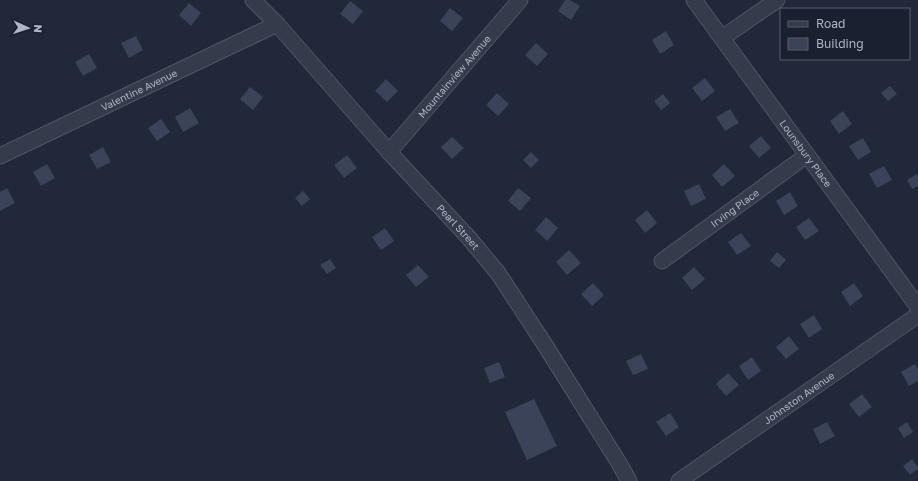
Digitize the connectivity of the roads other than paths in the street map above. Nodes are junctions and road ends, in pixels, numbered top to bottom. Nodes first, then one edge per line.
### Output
1 (253, 0) edge
2 (520, 0) edge
3 (694, 0) edge
4 (777, 0) edge
5 (278, 24) junction
6 (722, 38) junction
7 (389, 152) junction
8 (0, 156) edge
9 (807, 156) junction
10 (662, 261) dead end
11 (918, 307) edge
12 (918, 315) edge
13 (629, 481) edge
14 (679, 481) edge

1 - 5 street, Pearl Street
2 - 7 street, Mountainview Avenue
3 - 6 street, Lounsbury Place
4 - 6 street
5 - 7 street, Pearl Street
5 - 8 street, Valentine Avenue
6 - 9 street, Lounsbury Place
7 - 13 street, Pearl Street
9 - 10 street, Irving Place
9 - 11 street, Lounsbury Place
12 - 14 street, Johnston Avenue

